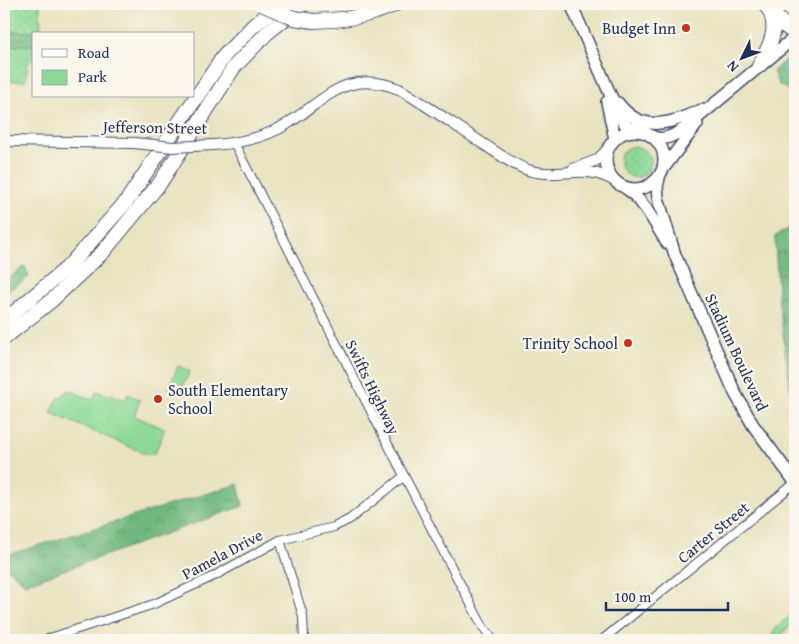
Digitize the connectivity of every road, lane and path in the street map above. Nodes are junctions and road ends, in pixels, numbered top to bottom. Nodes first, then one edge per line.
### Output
1 (261, 4) edge
2 (281, 4) edge
3 (303, 4) edge
4 (396, 4) edge
5 (571, 4) edge
6 (768, 7) edge
7 (795, 33) edge
8 (795, 37) edge
9 (759, 66) junction
10 (599, 71) junction
11 (606, 86) junction
12 (713, 106) junction
13 (646, 134) junction
14 (4, 141) edge
15 (234, 143) junction
16 (612, 143) junction
17 (565, 172) junction
18 (661, 173) junction
19 (620, 185) junction
20 (674, 255) junction
21 (4, 321) edge
22 (4, 338) edge
23 (403, 477) junction
24 (795, 482) edge
25 (280, 540) junction
26 (44, 640) edge
27 (304, 640) edge
28 (493, 640) edge
29 (602, 640) edge

1 - 4 highway, bridge
2 - 21 highway
3 - 22 highway
5 - 10 main road
6 - 7 highway
6 - 9 highway
8 - 9 main road
9 - 12 main road
10 - 11 main road
10 - 16 main road
11 - 12 main road
11 - 13 main road
12 - 13 main road
12 - 18 main road
13 - 16 main road
13 - 18 main road
14 - 15 street, Jefferson Street, bridge
15 - 17 street, Jefferson Street
15 - 23 street, Swifts Highway
16 - 17 street
16 - 19 main road
17 - 19 street, Jefferson Street
18 - 19 main road
18 - 20 main road
19 - 20 main road
20 - 24 main road, Stadium Boulevard
23 - 25 street, Pamela Drive
23 - 28 street, Swifts Highway
24 - 29 street, Carter Street
25 - 26 street, Pamela Drive
25 - 27 street

